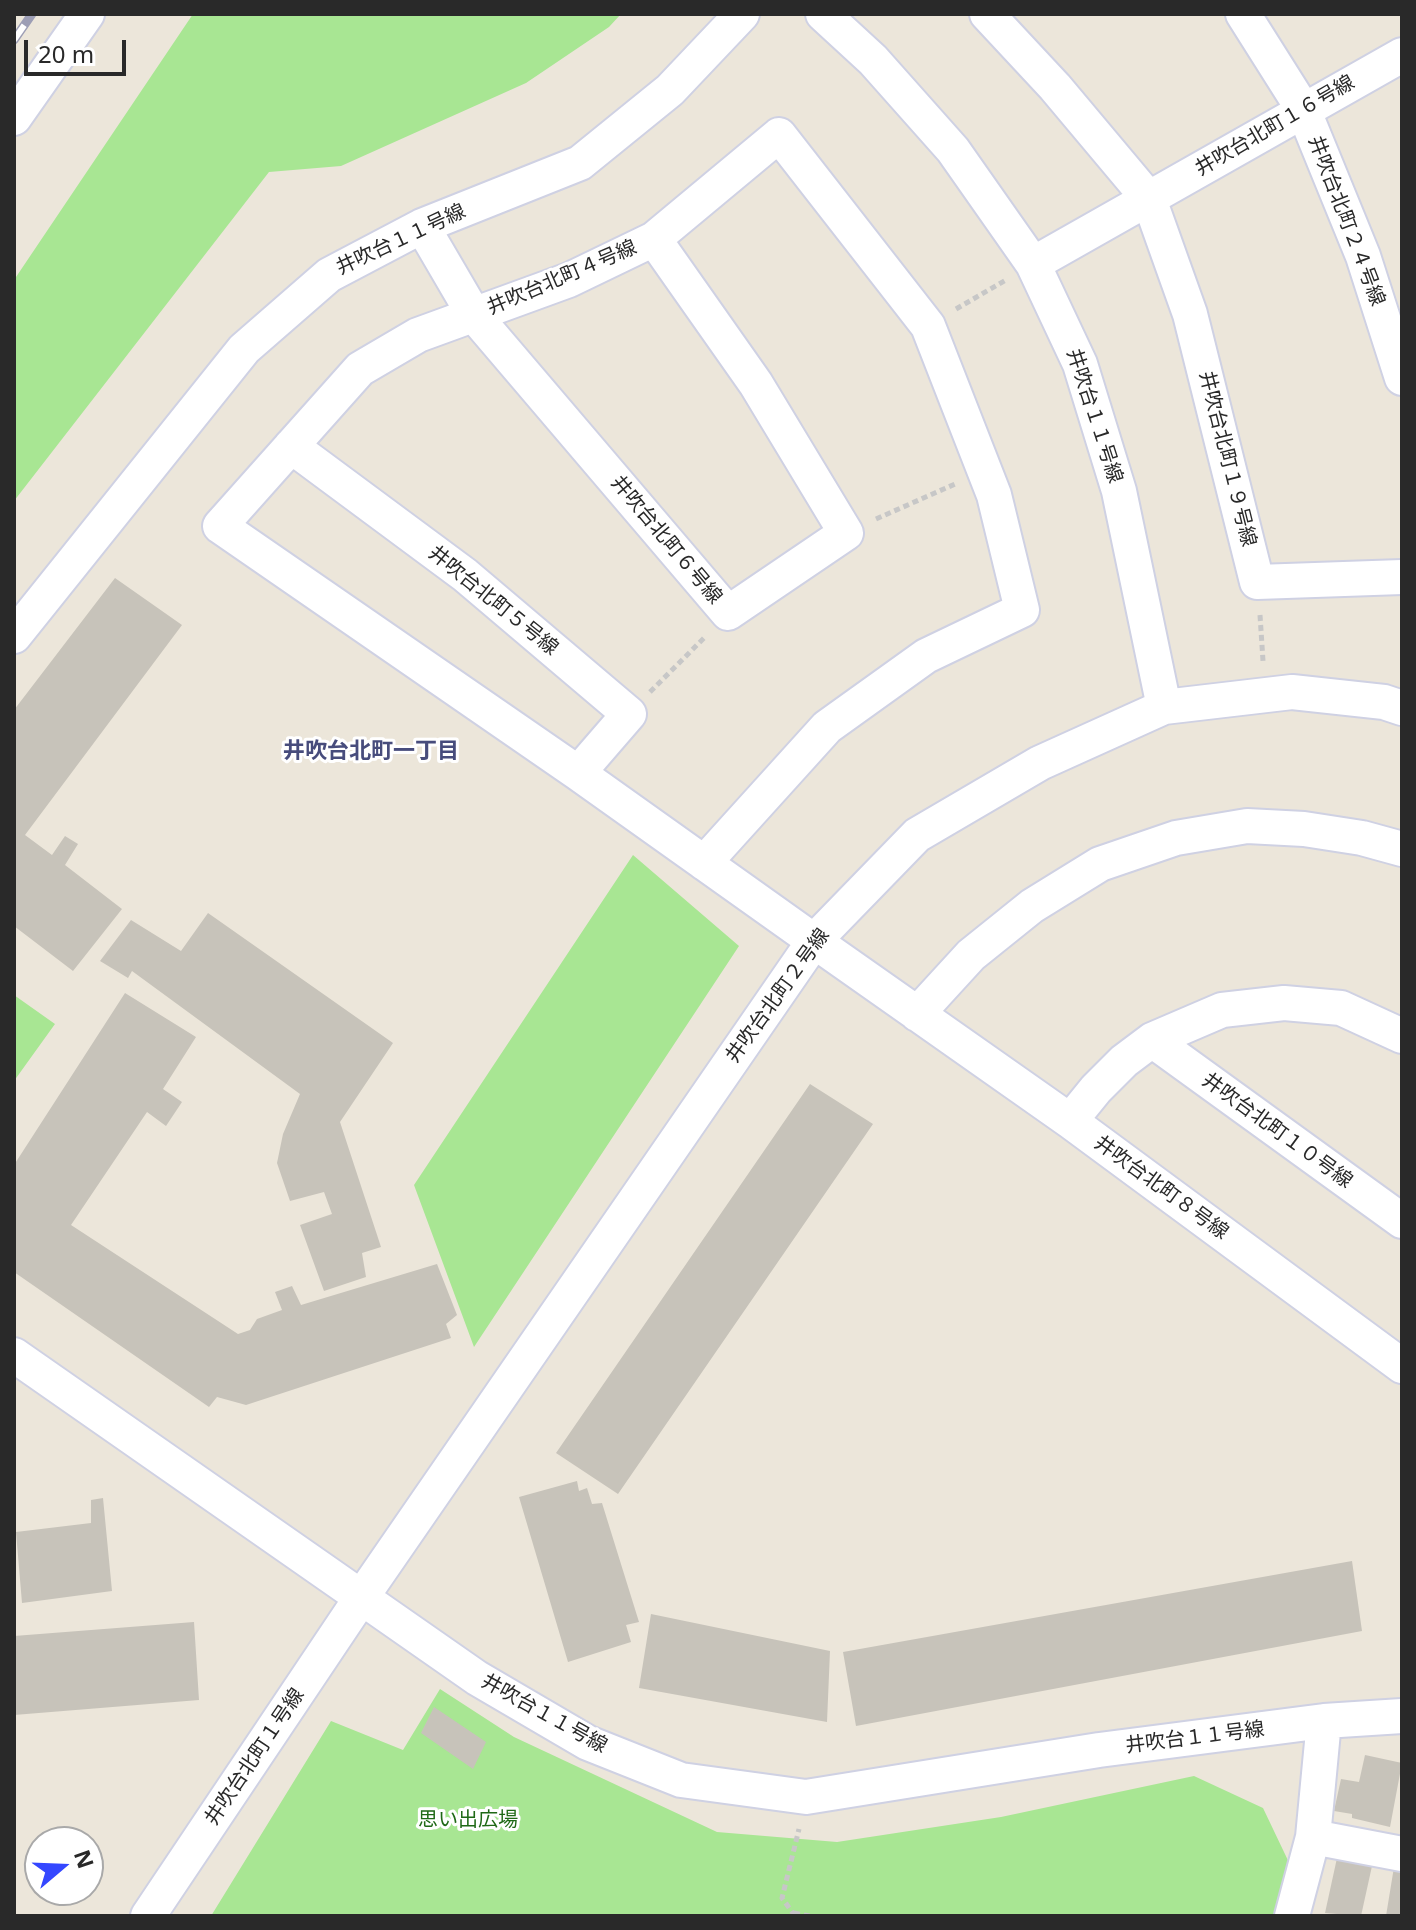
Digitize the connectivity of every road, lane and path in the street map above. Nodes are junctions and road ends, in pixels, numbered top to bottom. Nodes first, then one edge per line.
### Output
1 (87, 14) edge
2 (742, 14) edge
3 (823, 14) edge
4 (987, 14) edge
5 (1243, 14) edge
6 (1402, 55) edge
7 (1303, 109) junction
8 (14, 118) edge
9 (1149, 199) junction
10 (422, 226) junction
11 (654, 239) junction
12 (1033, 264) junction
13 (474, 315) junction
14 (928, 326) junction
15 (1402, 378) edge
16 (291, 446) junction
17 (985, 470) junction
18 (846, 533) junction
19 (1402, 577) edge
20 (1257, 582) junction
21 (728, 613) junction
22 (14, 636) edge
23 (1265, 695) junction
24 (1164, 707) junction
25 (1402, 708) edge
26 (629, 714) junction
27 (578, 773) junction
28 (1402, 849) edge
29 (704, 863) junction
30 (814, 941) junction
31 (917, 1014) junction
32 (1402, 1036) edge
33 (1152, 1040) junction
34 (1070, 1121) junction
35 (1402, 1221) edge
36 (14, 1355) edge
37 (1402, 1366) edge
38 (361, 1598) junction
39 (1402, 1716) edge
40 (1324, 1721) junction
41 (806, 1797) junction
42 (1313, 1837) junction
43 (1402, 1854) edge
44 (795, 1914) edge
45 (148, 1916) edge
46 (810, 1916) edge
47 (1292, 1916) edge

1 - 8 street
2 - 10 street, 井吹台１１号線
3 - 12 street, 井吹台１１号線
4 - 9 street
5 - 7 street, 井吹台北町２４号線
6 - 7 street, 井吹台北町１６号線
7 - 9 street, 井吹台北町１６号線
7 - 15 street, 井吹台北町２４号線
9 - 12 street, 井吹台北町１６号線
9 - 20 street, 井吹台北町１９号線
10 - 13 street, 井吹台北町６号線
10 - 22 street, 井吹台１１号線
11 - 13 street, 井吹台北町４号線
11 - 14 street, 井吹台北町４号線
11 - 18 street
12 - 14 path
12 - 24 street, 井吹台１１号線
13 - 16 street, 井吹台北町４号線
13 - 21 street, 井吹台北町６号線
14 - 17 street, 井吹台北町４号線
16 - 26 street, 井吹台北町５号線
16 - 27 street, 井吹台北町４号線
17 - 18 path
17 - 29 street, 井吹台北町４号線
18 - 21 street, 井吹台北町６号線
19 - 20 street
20 - 23 path
21 - 26 path
23 - 24 street, 井吹台北町２号線
23 - 25 street, 井吹台北町２号線
24 - 30 street, 井吹台北町２号線
26 - 27 street
27 - 29 street, 井吹台北町４号線
28 - 31 street
29 - 30 street, 井吹台北町４号線
30 - 31 street, 井吹台北町８号線
30 - 38 street, 井吹台北町２号線
31 - 34 street, 井吹台北町８号線
32 - 33 street
33 - 34 street
33 - 35 street, 井吹台北町１０号線
34 - 37 street, 井吹台北町８号線
36 - 38 street, 井吹台１１号線
38 - 41 street, 井吹台１１号線
38 - 45 street, 井吹台北町１号線
39 - 40 street, 井吹台１１号線
40 - 41 street, 井吹台１１号線
40 - 42 street
41 - 44 path
42 - 43 street
42 - 47 street
44 - 46 path

